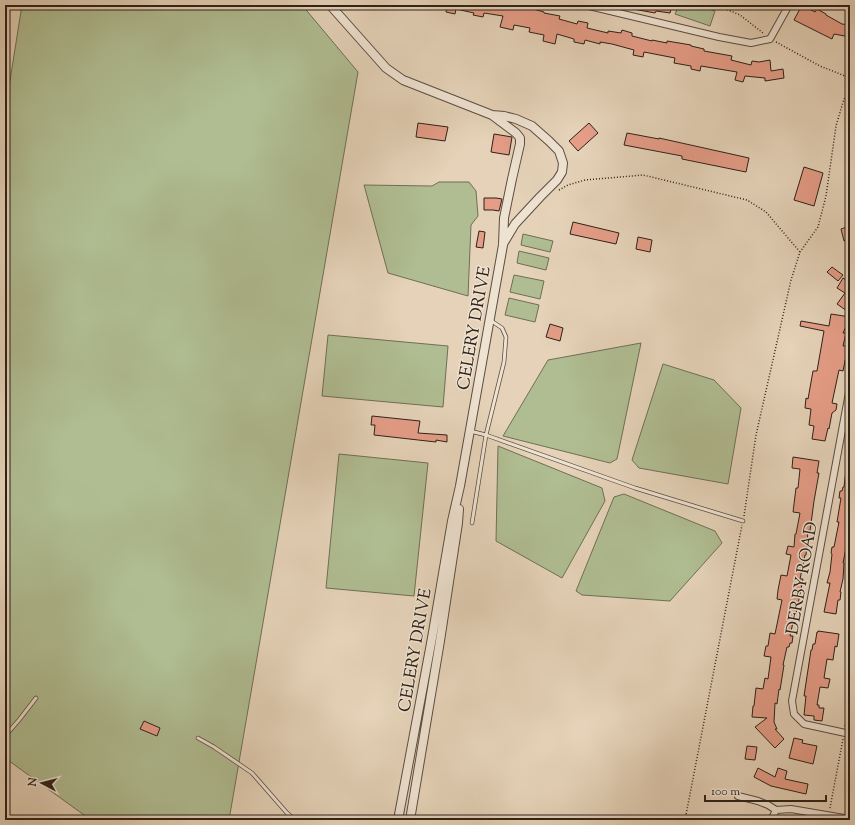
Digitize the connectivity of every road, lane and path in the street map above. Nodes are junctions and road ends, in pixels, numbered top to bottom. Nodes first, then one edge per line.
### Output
1 (330, 5) edge
2 (585, 5) edge
3 (716, 5) edge
4 (789, 5) edge
5 (770, 39) junction
6 (850, 78) edge
7 (850, 90) edge
8 (492, 115) junction
9 (555, 193) dead end
10 (503, 245) junction
11 (800, 252) junction
12 (490, 320) junction
13 (850, 387) edge
14 (470, 431) junction
15 (486, 435) junction
16 (460, 486) junction
17 (743, 521) junction
18 (472, 523) dead end
19 (36, 698) dead end
20 (850, 701) edge
21 (847, 734) edge
22 (5, 736) edge
23 (198, 738) dead end
24 (738, 796) dead end
25 (776, 810) junction
26 (828, 814) junction
27 (850, 818) edge
28 (296, 820) edge
29 (398, 820) edge
30 (410, 820) edge
31 (685, 820) edge
32 (771, 820) edge

1 - 8 street, CELERY DRIVE
2 - 5 street
3 - 5 path
4 - 5 street
5 - 6 path
7 - 11 path
8 - 10 street, CELERY DRIVE
8 - 10 street, CELERY DRIVE
9 - 11 path
10 - 12 street, CELERY DRIVE
11 - 17 path
12 - 14 street, CELERY DRIVE
12 - 15 lane
13 - 21 street, DERBY ROAD
14 - 15 lane
14 - 16 street, CELERY DRIVE
15 - 17 lane
15 - 18 lane
16 - 29 street, CELERY DRIVE
16 - 30 street, CELERY DRIVE
17 - 31 path
19 - 22 lane
20 - 21 path
21 - 26 path
23 - 28 lane
24 - 25 street
25 - 26 street
25 - 32 street
26 - 27 street

